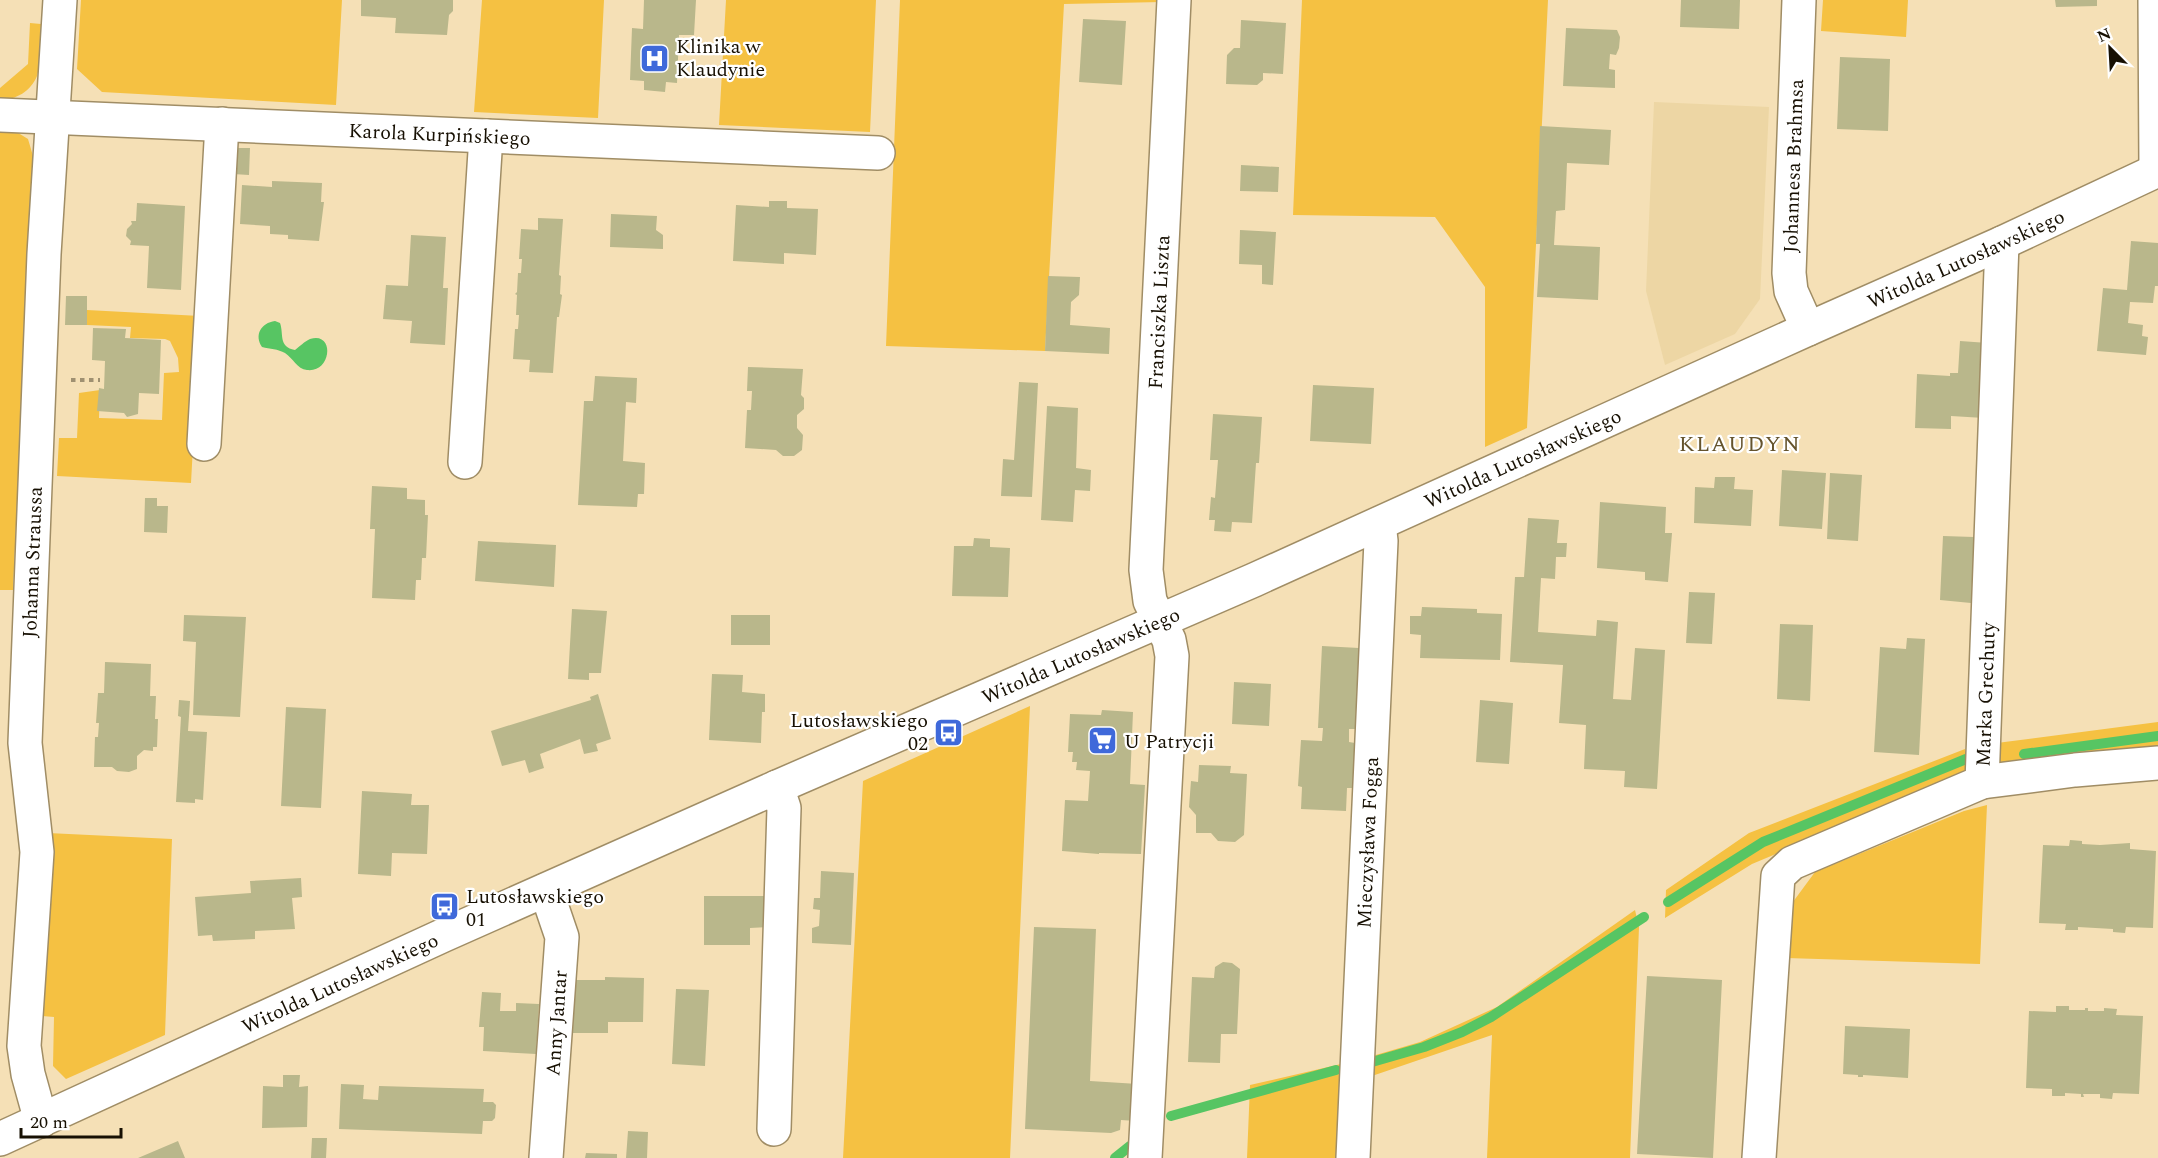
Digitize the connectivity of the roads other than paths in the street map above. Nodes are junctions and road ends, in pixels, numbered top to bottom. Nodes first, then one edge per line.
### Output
1 (60, 0) edge
2 (1174, 0) edge
3 (1799, 0) edge
4 (2155, 0) edge
5 (0, 115) edge
6 (54, 117) junction
7 (222, 124) junction
8 (486, 136) junction
9 (878, 153) dead end
10 (2157, 170) edge
11 (2002, 243) junction
12 (1808, 329) junction
13 (204, 444) dead end
14 (465, 462) dead end
15 (1379, 524) junction
16 (1159, 623) junction
17 (2158, 764) edge
18 (1982, 782) junction
19 (777, 787) junction
20 (546, 890) junction
21 (41, 1121) junction
22 (774, 1130) dead end
23 (0, 1139) edge
24 (546, 1158) edge
25 (1145, 1158) edge
26 (1353, 1158) edge
27 (1759, 1158) edge

1 - 6 street, Johanna Straussa
2 - 16 street, Franciszka Liszta
3 - 12 street, Johannesa Brahmsa
4 - 10 street
5 - 6 street, Karola Kurpińskiego
6 - 7 street, Karola Kurpińskiego
6 - 21 street, Johanna Straussa
7 - 8 street, Karola Kurpińskiego
7 - 13 street
8 - 9 street, Karola Kurpińskiego
8 - 14 street
10 - 11 street, Witolda Lutosławskiego
11 - 12 street, Witolda Lutosławskiego
11 - 18 street, Marka Grechuty
12 - 15 street, Witolda Lutosławskiego
15 - 16 street, Witolda Lutosławskiego
15 - 26 street, Mieczysława Fogga
16 - 19 street, Witolda Lutosławskiego
16 - 25 street, Franciszka Liszta
17 - 18 street
18 - 27 street, Marka Grechuty
19 - 20 street, Witolda Lutosławskiego
19 - 22 street
20 - 21 street, Witolda Lutosławskiego
20 - 24 street, Anny Jantar
21 - 23 street, Witolda Lutosławskiego

